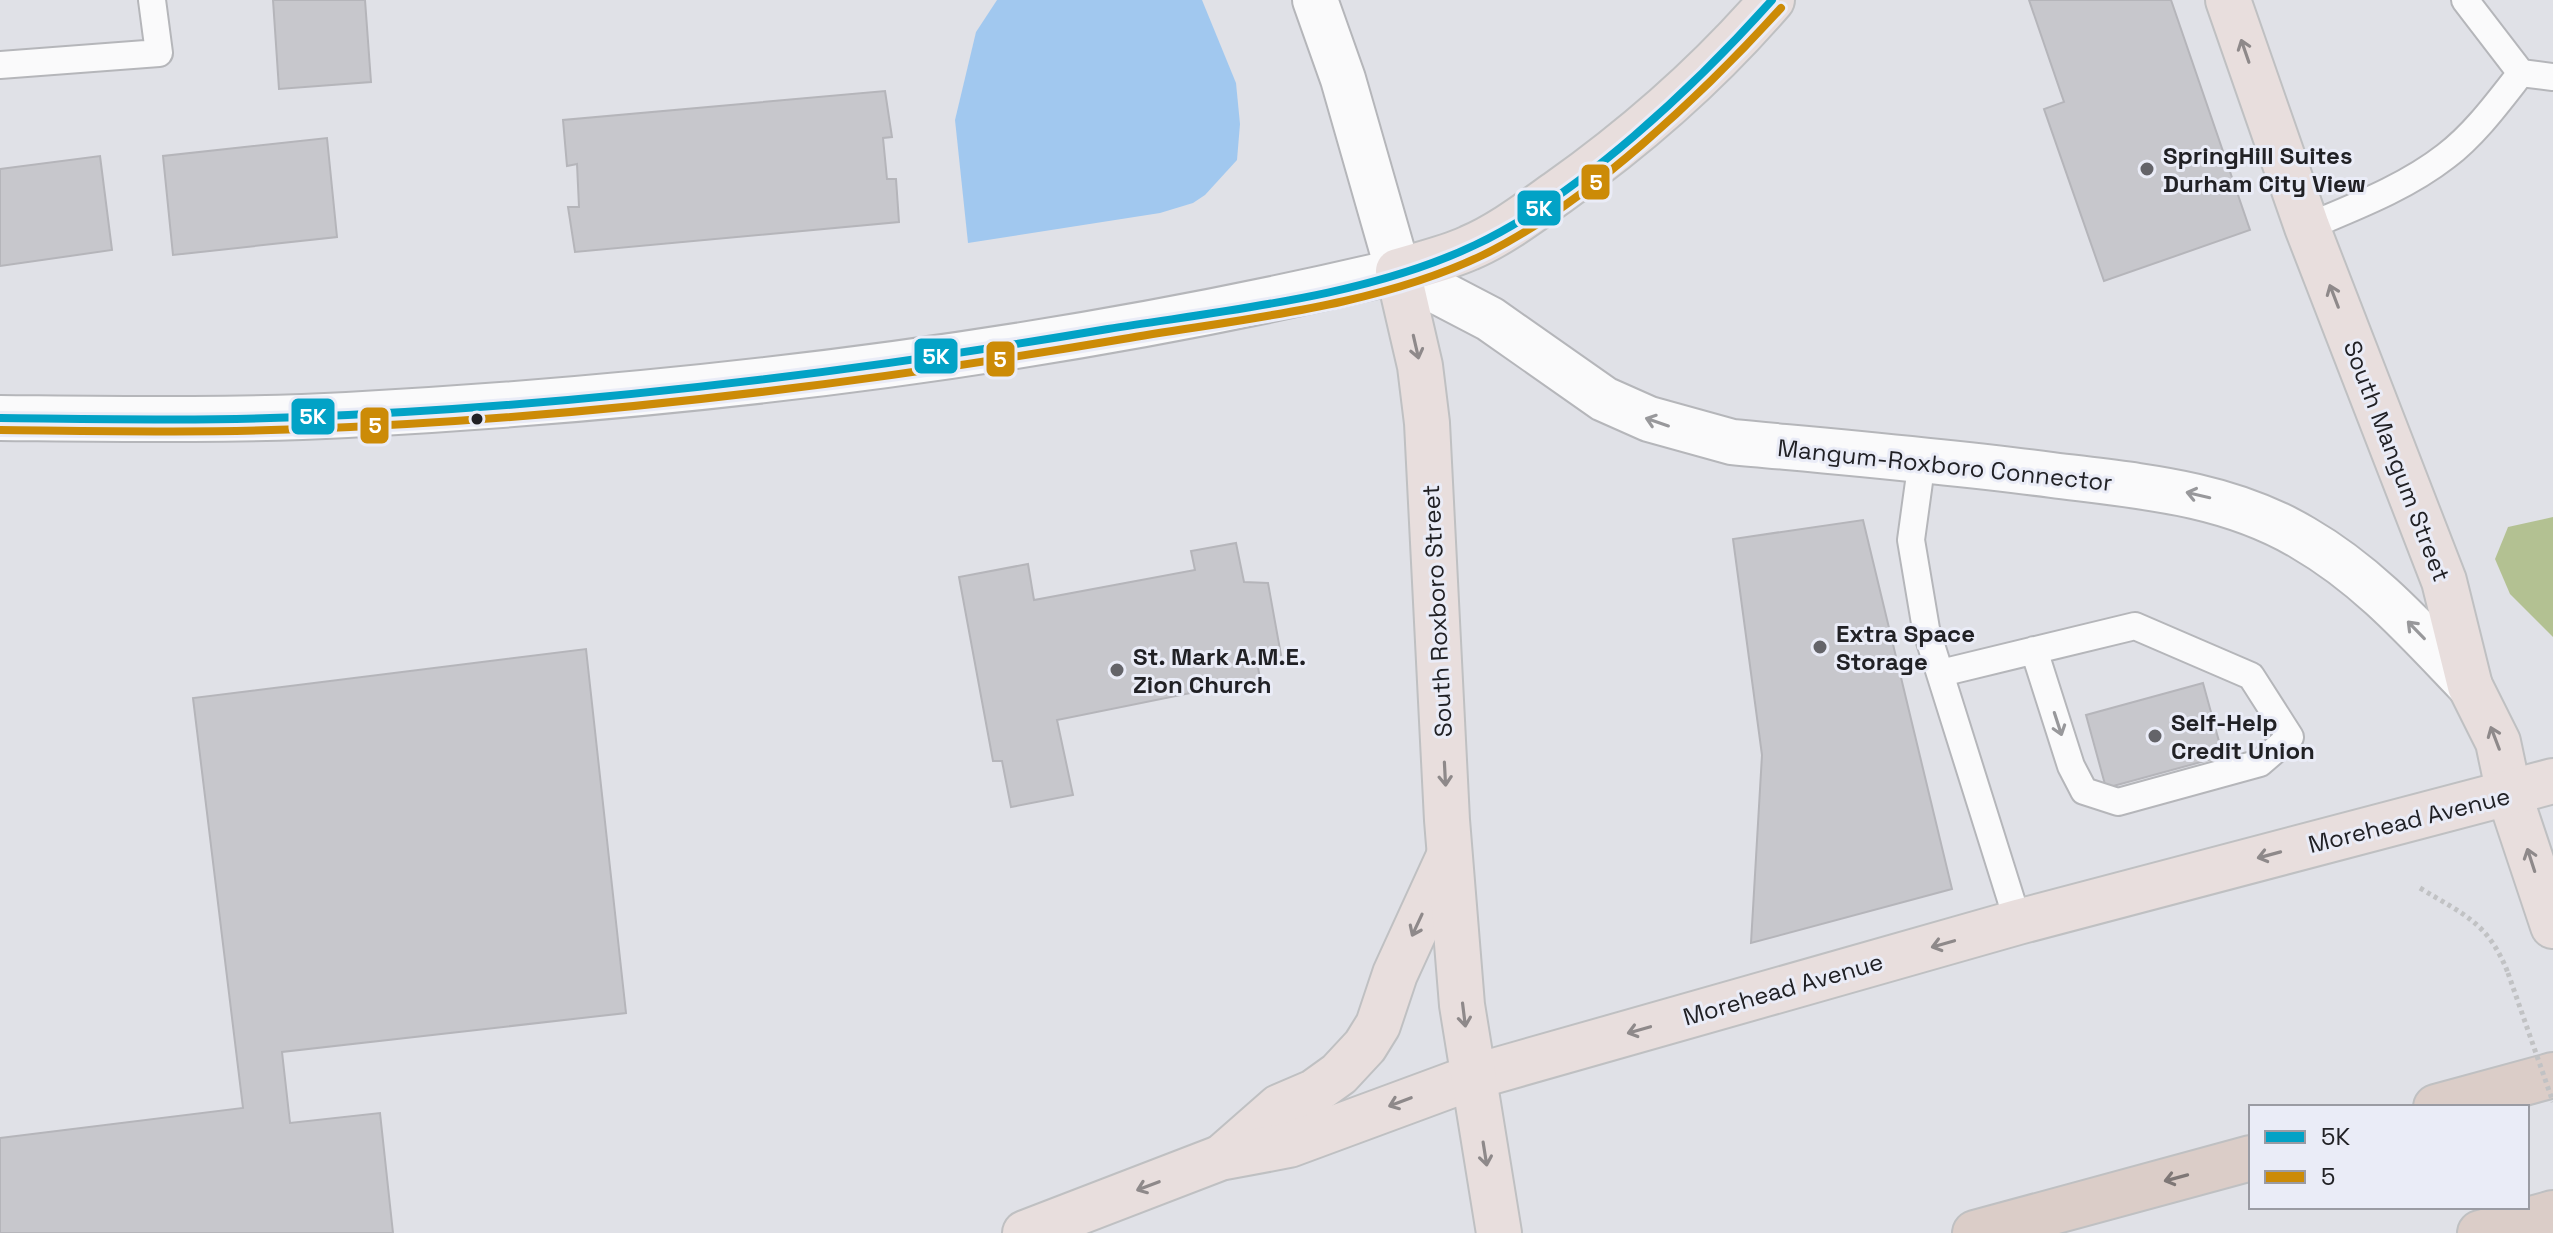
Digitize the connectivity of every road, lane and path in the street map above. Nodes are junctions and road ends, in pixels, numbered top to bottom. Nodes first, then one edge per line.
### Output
1 (152, 0) edge
2 (1315, 0) edge
3 (1772, 0) edge
4 (2228, 0) edge
5 (2465, 0) edge
6 (0, 65) edge
7 (2521, 73) junction
8 (2553, 77) edge
9 (2307, 227) junction
10 (1398, 271) junction
11 (0, 418) edge
12 (1922, 460) junction
13 (2034, 650) junction
14 (1941, 673) junction
15 (2470, 686) junction
16 (2553, 781) edge
17 (2509, 794) junction
18 (1450, 854) junction
19 (2420, 888) dead end
20 (2018, 922) junction
21 (2553, 926) edge
22 (2553, 1075) edge
23 (1473, 1077) junction
24 (2553, 1102) edge
25 (2443, 1105) edge
26 (1220, 1158) junction
27 (2249, 1159) edge
28 (2553, 1213) edge
29 (1025, 1233) edge
30 (1499, 1233) edge
31 (1975, 1233) edge
32 (2480, 1233) edge

1 - 6 lane
2 - 10 main road, South Roxboro Street
3 - 10 main road
9 -> 4 main road, South Mangum Street
5 - 7 lane
7 - 8 lane
7 - 9 lane
15 -> 9 main road, South Mangum Street
10 - 11 main road
12 -> 10 main road, Mangum-Roxboro Connector
10 -> 18 main road, South Roxboro Street
12 - 14 lane
15 -> 12 main road, Mangum-Roxboro Connector
13 -> 13 lane
13 - 14 lane
14 - 20 lane
17 -> 15 main road, South Mangum Street
16 - 17 main road, Morehead Avenue
17 -> 20 main road, Morehead Avenue
21 -> 17 main road, South Mangum Street
18 -> 23 main road, South Roxboro Street
18 -> 26 main road
19 - 24 path, bridge
20 -> 23 main road, Morehead Avenue
22 - 25 highway
23 -> 26 main road, Morehead Avenue
23 -> 30 main road, South Roxboro Street
26 -> 29 main road, Morehead Avenue
27 -> 31 highway
28 - 32 highway

